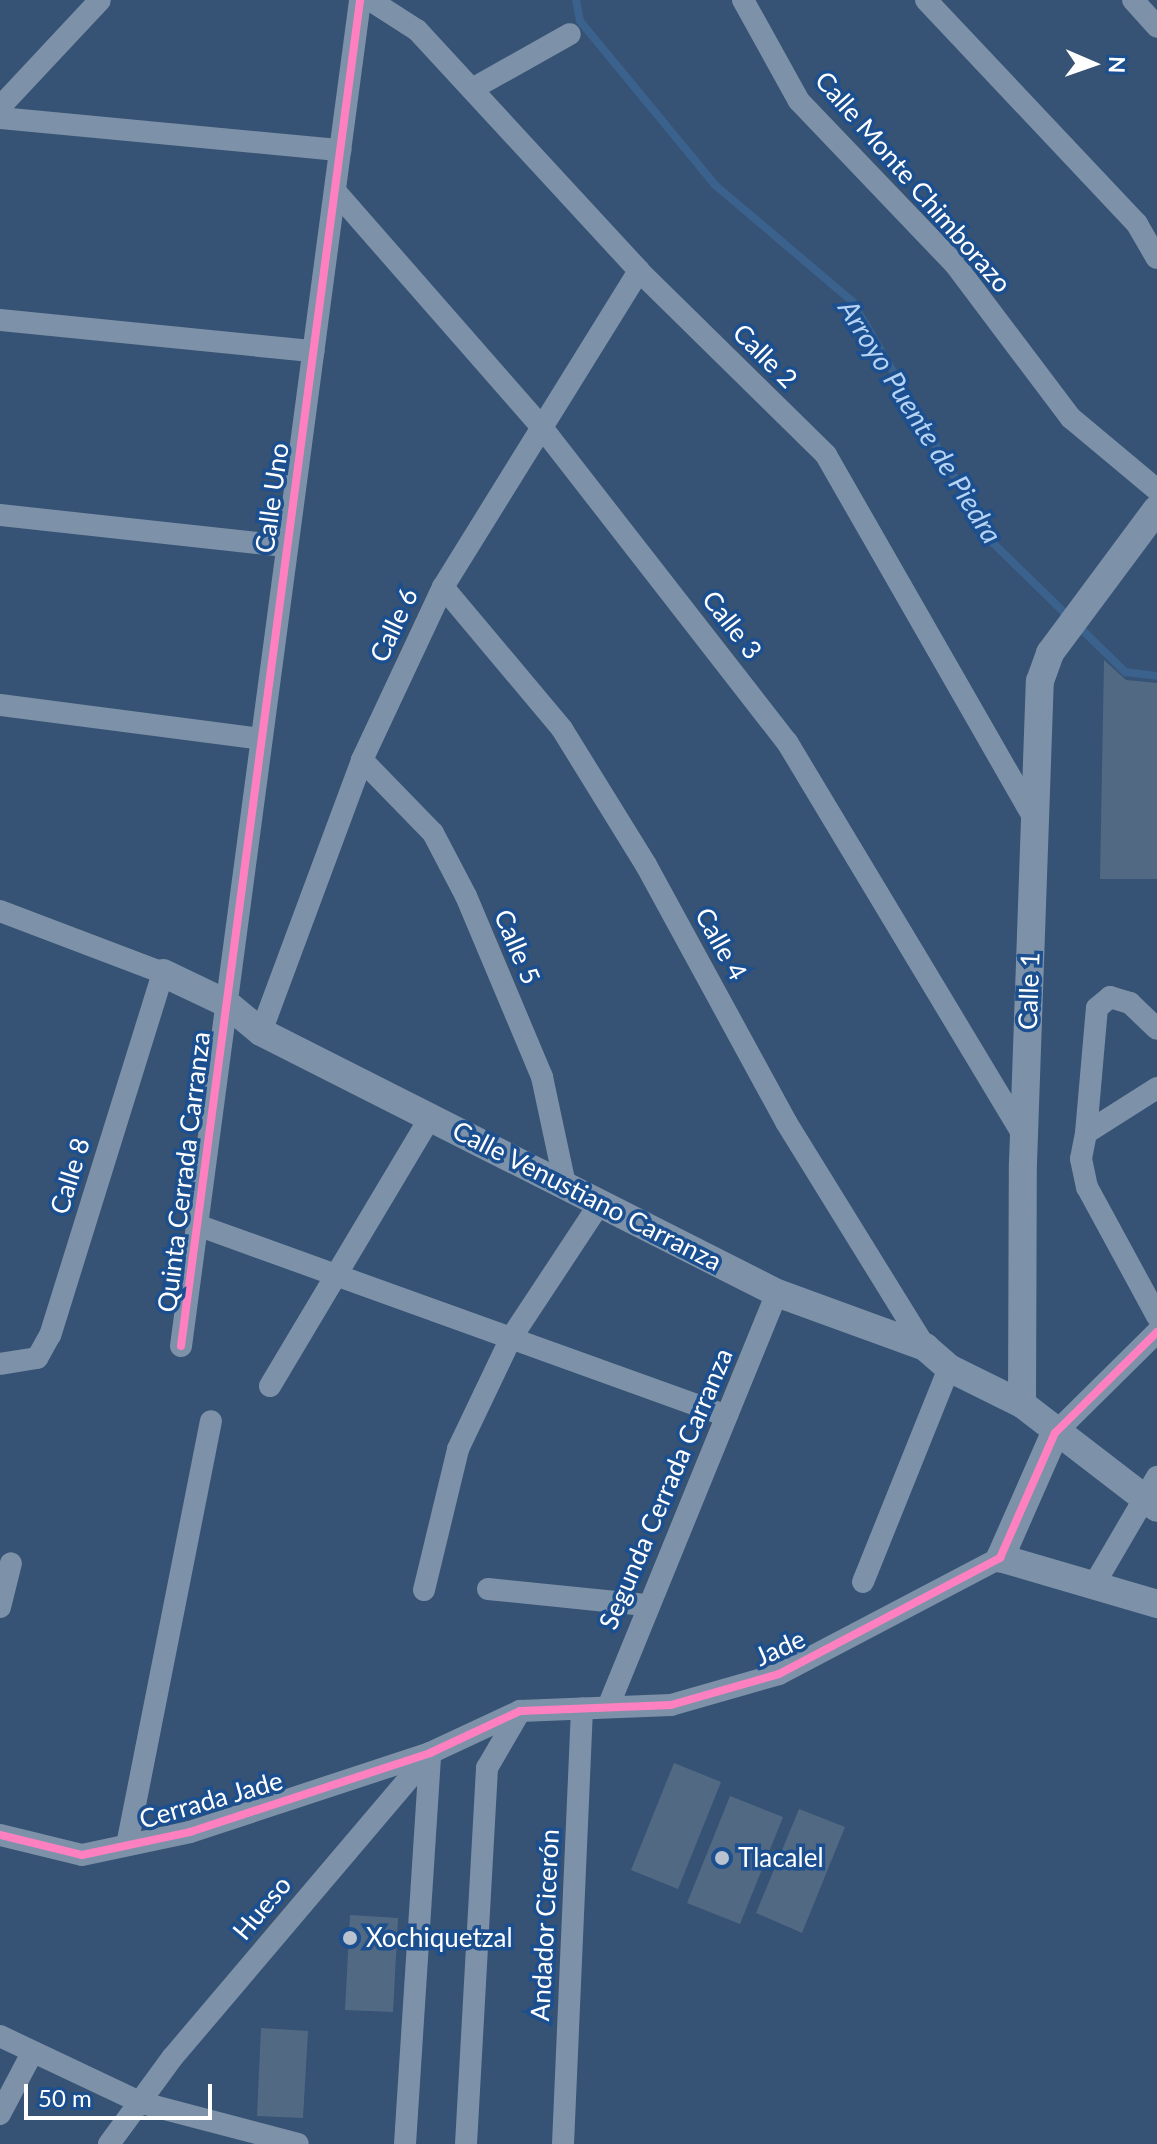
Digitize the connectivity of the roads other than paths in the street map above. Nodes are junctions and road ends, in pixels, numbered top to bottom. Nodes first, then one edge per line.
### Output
1 (100, 0) edge
2 (360, 0) edge
3 (370, 0) edge
4 (743, 0) edge
5 (926, 0) edge
6 (1133, 0) edge
7 (1157, 27) edge
8 (570, 34) dead end
9 (472, 89) junction
10 (0, 107) edge
11 (0, 118) edge
12 (340, 150) junction
13 (335, 191) junction
14 (1157, 258) edge
15 (639, 271) junction
16 (0, 320) edge
17 (313, 351) junction
18 (540, 425) junction
19 (1157, 490) edge
20 (1157, 509) edge
21 (0, 515) edge
22 (285, 546) junction
23 (443, 587) junction
24 (0, 705) edge
25 (261, 739) junction
26 (362, 760) junction
27 (1035, 820) junction
28 (0, 911) edge
29 (163, 973) junction
30 (226, 1003) junction
31 (1157, 1029) edge
32 (261, 1032) junction
33 (1157, 1088) edge
34 (431, 1116) junction
35 (1086, 1133) junction
36 (1024, 1137) junction
37 (565, 1184) junction
38 (600, 1203) junction
39 (197, 1225) junction
40 (337, 1275) junction
41 (777, 1293) junction
42 (1157, 1316) edge
43 (1157, 1332) edge
44 (511, 1338) junction
45 (181, 1346) dead end
46 (925, 1347) junction
47 (0, 1364) edge
48 (949, 1368) junction
49 (270, 1386) dead end
50 (1022, 1404) junction
51 (727, 1416) junction
52 (211, 1421) dead end
53 (1055, 1433) junction
54 (1153, 1494) edge
55 (1000, 1558) junction
56 (11, 1563) dead end
57 (863, 1582) dead end
58 (1095, 1583) junction
59 (488, 1589) dead end
60 (424, 1590) dead end
61 (1157, 1604) edge
62 (645, 1605) junction
63 (0, 1607) edge
64 (608, 1707) junction
65 (582, 1708) junction
66 (520, 1711) junction
67 (430, 1753) junction
68 (0, 1835) edge
69 (127, 1845) junction
70 (0, 2036) edge
71 (32, 2053) junction
72 (142, 2103) junction
73 (0, 2114) edge
74 (274, 2140) edge
75 (109, 2144) edge
76 (298, 2144) edge
77 (405, 2144) edge
78 (466, 2144) edge
79 (563, 2144) edge

1 - 10 street
2 - 12 street, Calle Uno
3 - 9 street, Calle 2
4 - 19 street, Calle Monte Chimborazo
5 - 14 street
6 - 7 street
8 - 9 street
9 - 15 street, Calle 2
11 - 12 street
12 - 13 street, Calle Uno
13 - 17 street, Calle Uno
13 - 18 street, Calle 3
15 - 18 street, Calle 6
15 - 27 street, Calle 2
16 - 17 street
17 - 22 street, Calle Uno
18 - 23 street, Calle 6
18 - 36 street, Calle 3
20 - 27 street, Calle 1
21 - 22 street
22 - 25 street, Calle Uno
23 - 26 street, Calle 6
23 - 46 street, Calle 4
24 - 25 street
25 - 30 street, Calle Uno
26 - 32 street, Calle 6
26 - 37 street, Calle 5
27 - 36 street, Calle 1
28 - 29 street, Calle Venustiano Carranza
29 - 30 street, Calle Venustiano Carranza
29 - 47 street, Calle 8
30 - 32 street, Calle Venustiano Carranza
30 - 39 street, Quinta Cerrada Carranza
31 - 35 street
32 - 34 street, Calle Venustiano Carranza
33 - 35 street
34 - 37 street, Calle Venustiano Carranza
34 - 40 street
35 - 42 street
36 - 50 street, Calle 1
37 - 38 street, Calle Venustiano Carranza
38 - 41 street, Calle Venustiano Carranza
38 - 44 street
39 - 40 street
39 - 45 street, Quinta Cerrada Carranza
40 - 44 street
40 - 49 street
41 - 46 street, Calle Venustiano Carranza
41 - 51 street, Segunda Cerrada Carranza
43 - 53 street
44 - 51 street
44 - 60 street
46 - 48 street, Calle Venustiano Carranza
48 - 50 street, Calle Venustiano Carranza
48 - 57 street
50 - 53 street, Calle Venustiano Carranza
51 - 62 street, Segunda Cerrada Carranza
52 - 69 street
53 - 54 street, Calle Venustiano Carranza
53 - 55 street
54 - 58 street
55 - 58 street
55 - 64 street, Jade
56 - 63 street
58 - 61 street
59 - 62 street
62 - 64 street, Segunda Cerrada Carranza
64 - 65 street, Jade
65 - 66 street, Jade
65 - 79 street, Andador Cicerón
66 - 67 street, Jade
66 - 78 street
67 - 69 street, Cerrada Jade
67 - 72 street, Hueso
67 - 77 street
68 - 69 street, Cerrada Jade
70 - 71 street
71 - 72 street
71 - 73 street
72 - 74 street
72 - 75 street, Hueso
74 - 76 street

